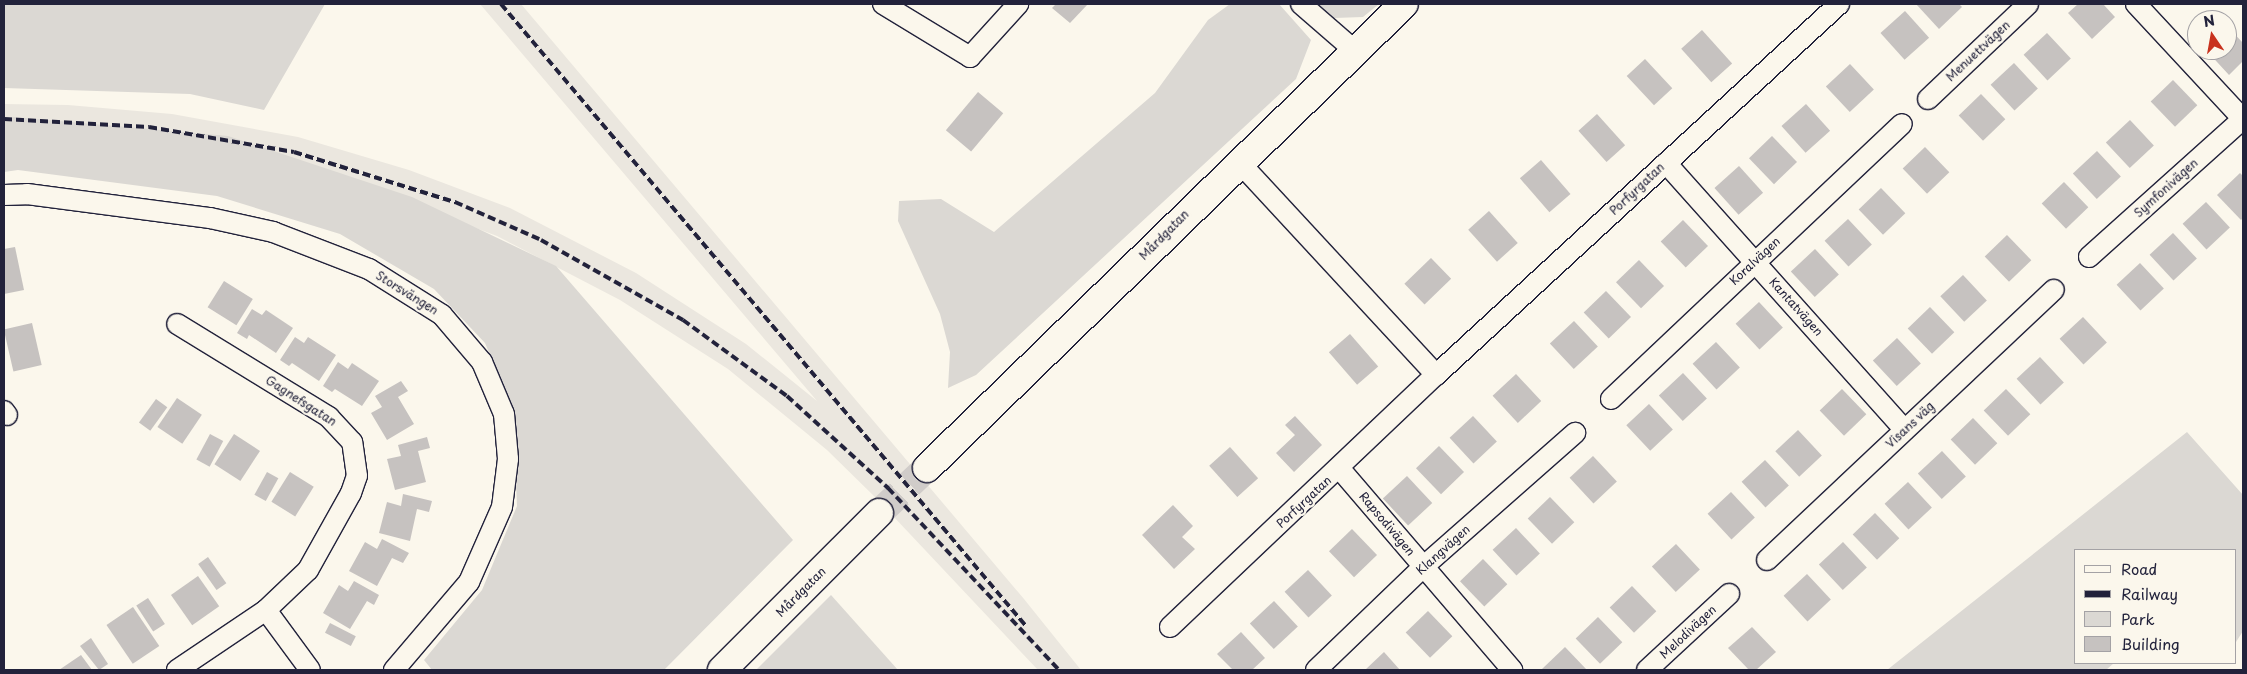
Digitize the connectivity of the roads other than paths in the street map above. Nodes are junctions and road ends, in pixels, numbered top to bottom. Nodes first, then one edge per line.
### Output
1 (884, 4) edge
2 (1018, 4) edge
3 (1301, 4) edge
4 (1404, 4) edge
5 (1839, 4) edge
6 (2028, 4) edge
7 (2136, 4) edge
8 (1355, 51) junction
9 (1928, 99) dead end
10 (2243, 119) edge
11 (1902, 124) dead end
12 (1239, 162) junction
13 (1666, 163) junction
14 (4, 195) edge
15 (2089, 257) dead end
16 (1755, 261) junction
17 (2054, 290) dead end
18 (177, 324) dead end
19 (1436, 375) junction
20 (1611, 399) dead end
21 (1905, 430) junction
22 (1575, 433) dead end
23 (927, 468) tunnel mouth
24 (1340, 469) junction
25 (879, 513) tunnel mouth
26 (1766, 560) dead end
27 (1424, 567) junction
28 (1729, 594) dead end
29 (266, 610) junction
30 (1170, 627) dead end
31 (177, 670) edge
32 (310, 670) edge
33 (394, 670) edge
34 (722, 670) edge
35 (1316, 670) edge
36 (1512, 670) edge
37 (1647, 670) edge

1 - 2 street
3 - 8 street
4 - 8 street, Mårdgatan
5 - 13 street, Porfyrgatan
6 - 9 street, Menuettvägen
7 - 10 street
8 - 12 street, Mårdgatan
10 - 15 street, Symfonivägen
11 - 16 street, Koralvägen
12 - 19 street
12 - 23 street, Mårdgatan
13 - 16 street, Kantatvägen
13 - 19 street, Porfyrgatan
14 - 33 street, Storsvängen
16 - 20 street, Koralvägen
16 - 21 street, Kantatvägen
17 - 21 street, Visans väg
18 - 29 street, Gagnefsgatan
19 - 24 street, Porfyrgatan
21 - 26 street, Visans väg
22 - 27 street, Klangvägen
24 - 27 street, Rapsodivägen
24 - 30 street, Porfyrgatan
25 - 34 street, Mårdgatan
27 - 35 street, Klangvägen
27 - 36 street, Rapsodivägen
28 - 37 street, Melodivägen
29 - 31 street, Gagnefsgatan
29 - 32 street

